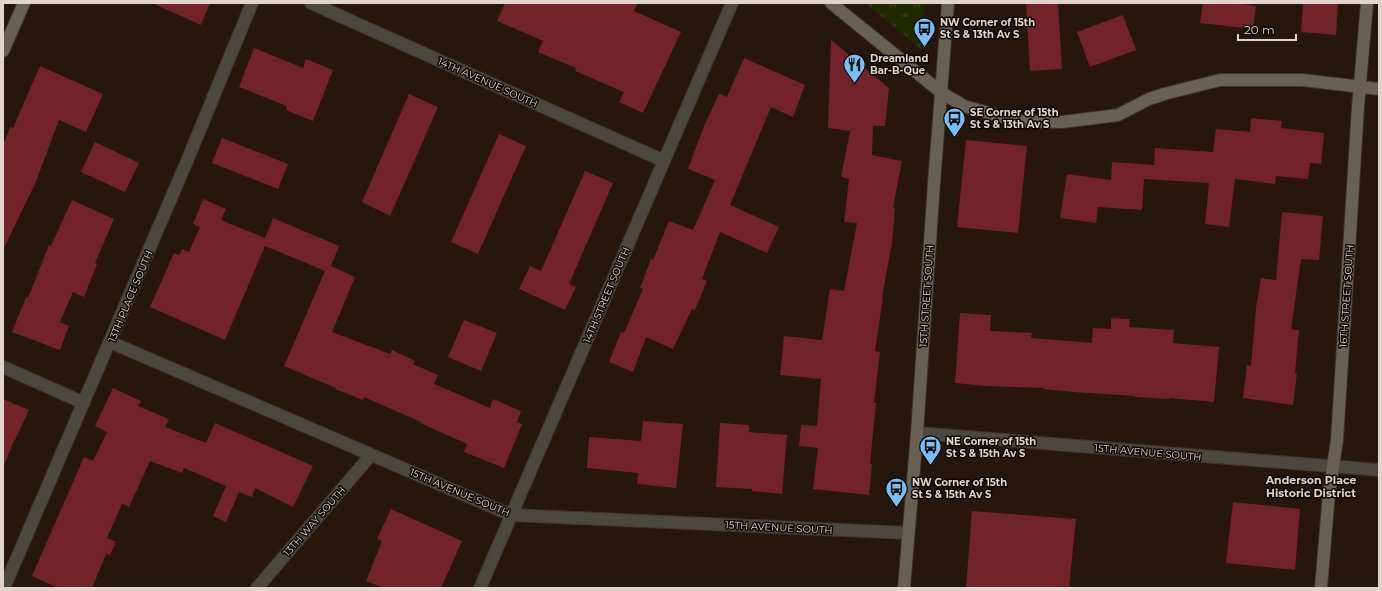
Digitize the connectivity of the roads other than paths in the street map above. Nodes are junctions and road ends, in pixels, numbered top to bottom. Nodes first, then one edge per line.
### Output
1 (24, 3) edge
2 (252, 3) edge
3 (311, 3) edge
4 (732, 3) edge
5 (831, 3) edge
6 (948, 3) edge
7 (1368, 3) edge
8 (3, 51) edge
9 (1361, 87) junction
10 (1379, 89) edge
11 (942, 93) junction
12 (664, 161) junction
13 (110, 342) junction
14 (3, 367) edge
15 (84, 403) junction
16 (917, 433) junction
17 (371, 455) junction
18 (1333, 467) junction
19 (1379, 470) edge
20 (511, 515) junction
21 (908, 533) junction
22 (4, 588) edge
23 (256, 588) edge
24 (480, 588) edge
25 (904, 588) edge
26 (1321, 588) edge

1 - 8 street
2 - 13 street, 13TH PLACE SOUTH
3 - 12 street, 14TH AVENUE SOUTH
4 - 12 street, 14TH STREET SOUTH
5 - 11 street
6 - 11 street, 15TH STREET SOUTH
7 - 9 street, 16TH STREET SOUTH
9 - 10 street
9 - 11 street
9 - 18 street, 16TH STREET SOUTH
11 - 16 street, 15TH STREET SOUTH
12 - 20 street, 14TH STREET SOUTH
13 - 15 street, 13TH PLACE SOUTH
13 - 17 street, 15TH AVENUE SOUTH
14 - 15 street
15 - 22 street, 13TH PLACE SOUTH
16 - 18 street, 15TH AVENUE SOUTH
16 - 21 street, 15TH STREET SOUTH
17 - 20 street, 15TH AVENUE SOUTH
17 - 23 street, 13TH WAY SOUTH
18 - 19 street, 15TH AVENUE SOUTH
18 - 26 street, 16TH STREET SOUTH
20 - 21 street, 15TH AVENUE SOUTH
20 - 24 street, 14TH STREET SOUTH
21 - 25 street, 15TH STREET SOUTH

